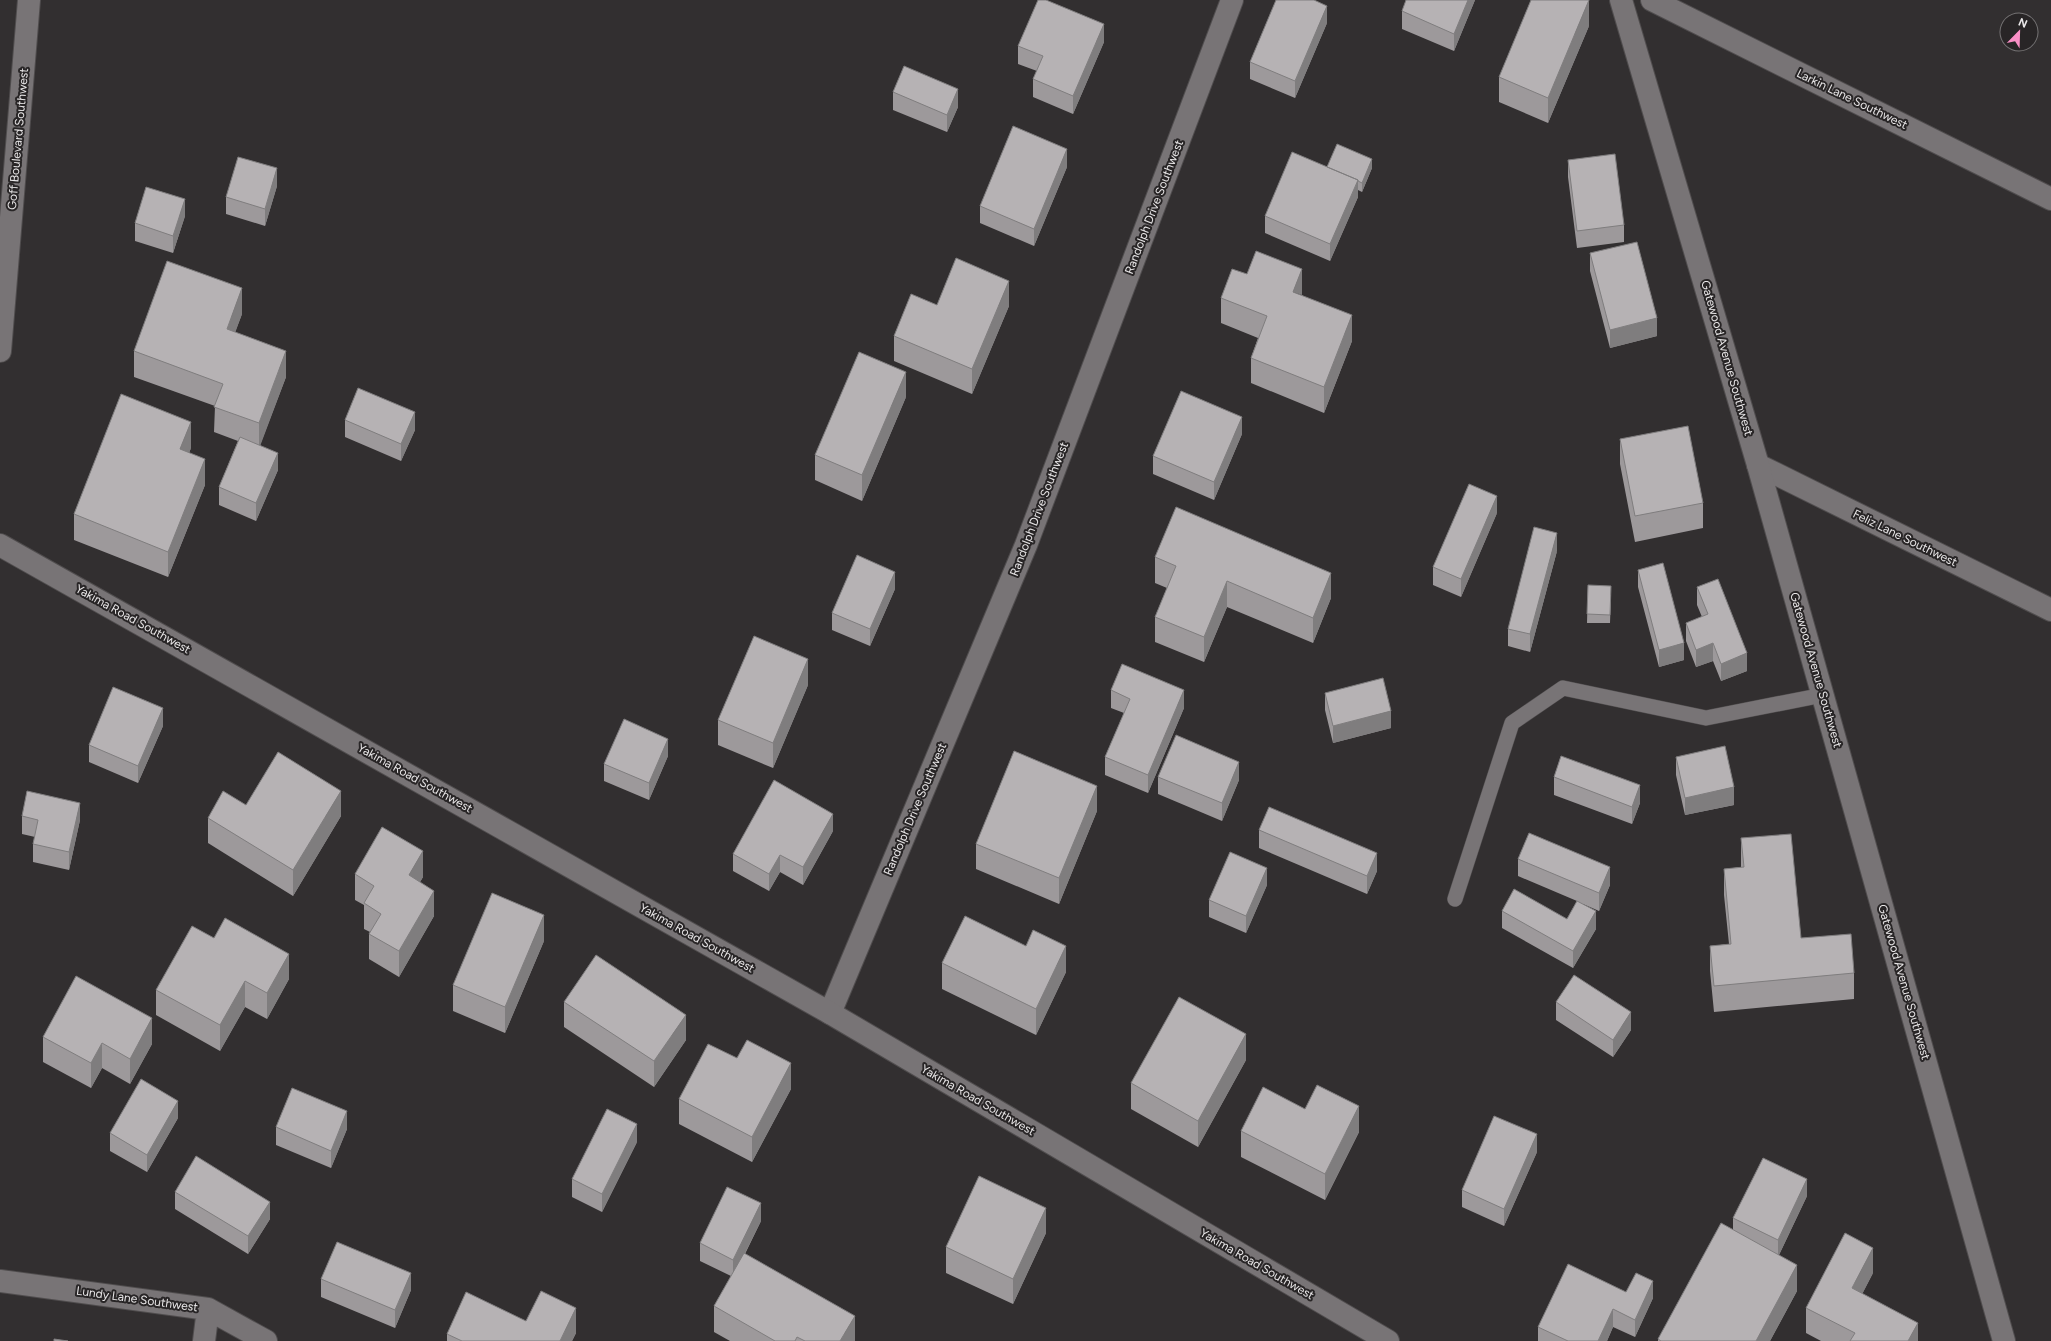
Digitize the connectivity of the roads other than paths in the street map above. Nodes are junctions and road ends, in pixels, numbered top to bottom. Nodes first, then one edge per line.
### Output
1 (30, 0) edge
2 (1232, 0) edge
3 (1621, 0) edge
4 (1652, 0) edge
5 (2051, 199) edge
6 (0, 351) edge
7 (1758, 465) junction
8 (0, 545) edge
9 (2051, 610) edge
10 (1823, 695) junction
11 (1455, 899) dead end
12 (830, 1013) junction
13 (0, 1281) edge
14 (208, 1309) junction
15 (204, 1341) edge
16 (266, 1341) edge
17 (1388, 1341) edge
18 (2004, 1341) edge

1 - 6 street, Goff Boulevard Southwest
2 - 12 street, Randolph Drive Southwest
3 - 7 street, Gatewood Avenue Southwest
4 - 5 street, Larkin Lane Southwest
7 - 9 street, Feliz Lane Southwest
7 - 10 street, Gatewood Avenue Southwest
8 - 12 street, Yakima Road Southwest
10 - 11 lane
10 - 18 street, Gatewood Avenue Southwest
12 - 17 street, Yakima Road Southwest
13 - 14 street, Lundy Lane Southwest
14 - 15 street
14 - 16 street, Lundy Lane Southwest

